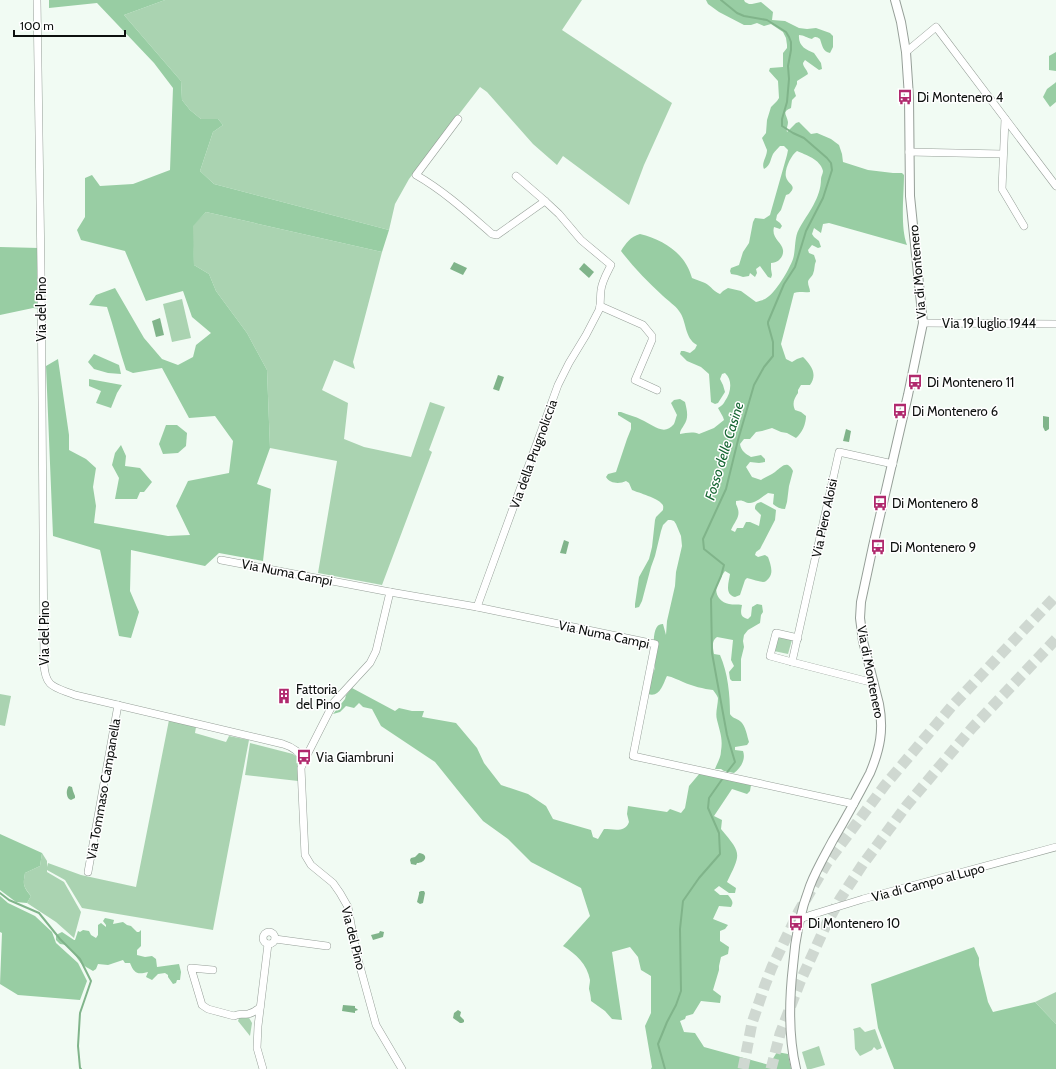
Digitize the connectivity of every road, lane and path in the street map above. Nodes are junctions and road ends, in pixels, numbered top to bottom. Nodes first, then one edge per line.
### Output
1 (37, 0) edge
2 (895, 0) edge
3 (906, 52) junction
4 (1005, 119) junction
5 (458, 120) dead end
6 (909, 152) junction
7 (1003, 154) junction
8 (516, 176) dead end
9 (1056, 186) edge
10 (545, 201) junction
11 (1024, 226) dead end
12 (600, 306) junction
13 (923, 323) junction
14 (1056, 324) edge
15 (657, 390) dead end
16 (893, 464) junction
17 (221, 560) dead end
18 (390, 592) junction
19 (477, 607) junction
20 (798, 638) junction
21 (792, 662) junction
22 (874, 683) junction
23 (118, 705) junction
24 (304, 761) junction
25 (854, 804) junction
26 (1056, 847) edge
27 (88, 872) dead end
28 (800, 919) junction
29 (275, 939) junction
30 (268, 944) junction
31 (327, 946) dead end
32 (213, 970) dead end
33 (260, 1007) junction
34 (248, 1014) junction
35 (258, 1026) junction
36 (263, 1069) edge
37 (402, 1069) edge
38 (796, 1069) edge

1 - 23 street, Via del Pino
2 - 3 street, Via di Montenero
3 - 4 street
3 - 6 street, Via di Montenero
4 - 7 street
4 - 9 street
5 - 10 street
6 - 7 street
6 - 13 street, Via di Montenero
7 - 11 street
8 - 10 street, Via della Prugnoliccia
10 - 12 street, Via della Prugnoliccia
12 - 15 street
12 - 19 street, Via della Prugnoliccia
13 - 14 street, Via 19 luglio 1944
13 - 16 street, Via di Montenero
16 - 20 street, Via Piero Aloisi
16 - 22 street, Via di Montenero
17 - 18 street, Via Numa Campi
18 - 19 street, Via Numa Campi
18 - 24 street
19 - 25 street, Via Numa Campi
20 - 21 street, Via Piero Aloisi
20 - 21 street
21 - 22 street
22 - 25 street, Via di Montenero
23 - 24 street, Via del Pino
23 - 27 street, Via Tommaso Campanella
24 - 37 street, Via del Pino
25 - 28 street, Via di Montenero
26 - 28 street, Via di Campo al Lupo
28 - 38 street, Via di Montenero
29 - 30 street
29 - 30 street
29 - 31 street
30 - 33 street
32 - 34 street
33 - 34 street
33 - 35 street
34 - 35 street
35 - 36 street

